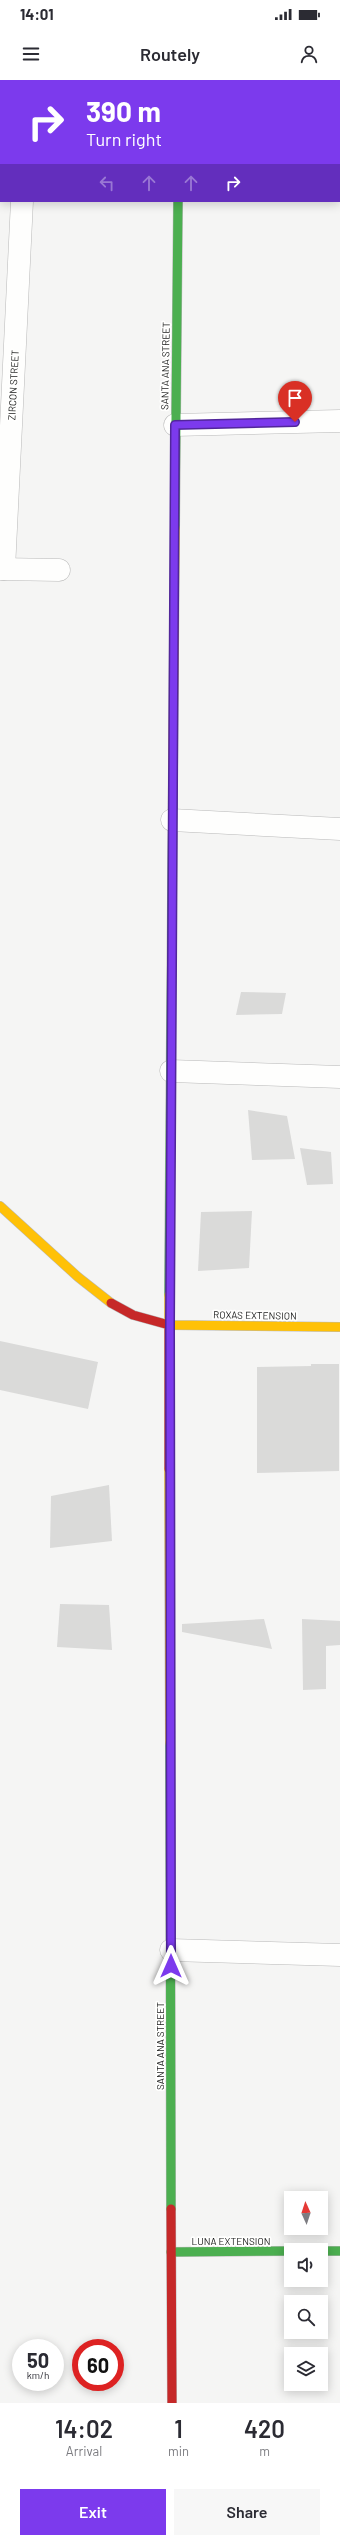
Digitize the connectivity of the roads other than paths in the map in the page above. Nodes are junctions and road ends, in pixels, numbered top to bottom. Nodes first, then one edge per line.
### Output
1 (22, 202) edge
2 (178, 202) edge
3 (340, 421) edge
4 (175, 425) junction
5 (2, 569) edge
6 (59, 570) dead end
7 (172, 820) junction
8 (340, 829) edge
9 (171, 1071) junction
10 (340, 1077) edge
11 (0, 1206) edge
12 (170, 1325) junction
13 (340, 1327) edge
14 (171, 1950) junction
15 (340, 1955) edge
16 (284, 2251) edge
17 (328, 2251) edge
18 (340, 2251) edge
19 (171, 2252) junction
20 (172, 2403) edge

1 - 5 street, ZIRCON STREET
2 - 4 main road, SANTA ANA STREET
3 - 4 street
4 - 7 main road, SANTA ANA STREET
5 - 6 street
7 - 8 street
7 - 9 main road, SANTA ANA STREET
9 - 10 street
9 - 12 main road, SANTA ANA STREET
11 - 12 main road, ROXAS EXTENSION
12 - 13 main road, ROXAS EXTENSION
12 - 14 main road, SANTA ANA STREET
14 - 15 street
14 - 19 main road, SANTA ANA STREET
16 - 19 main road, LUNA EXTENSION
17 - 18 main road
19 - 20 main road, SANTA ANA STREET

